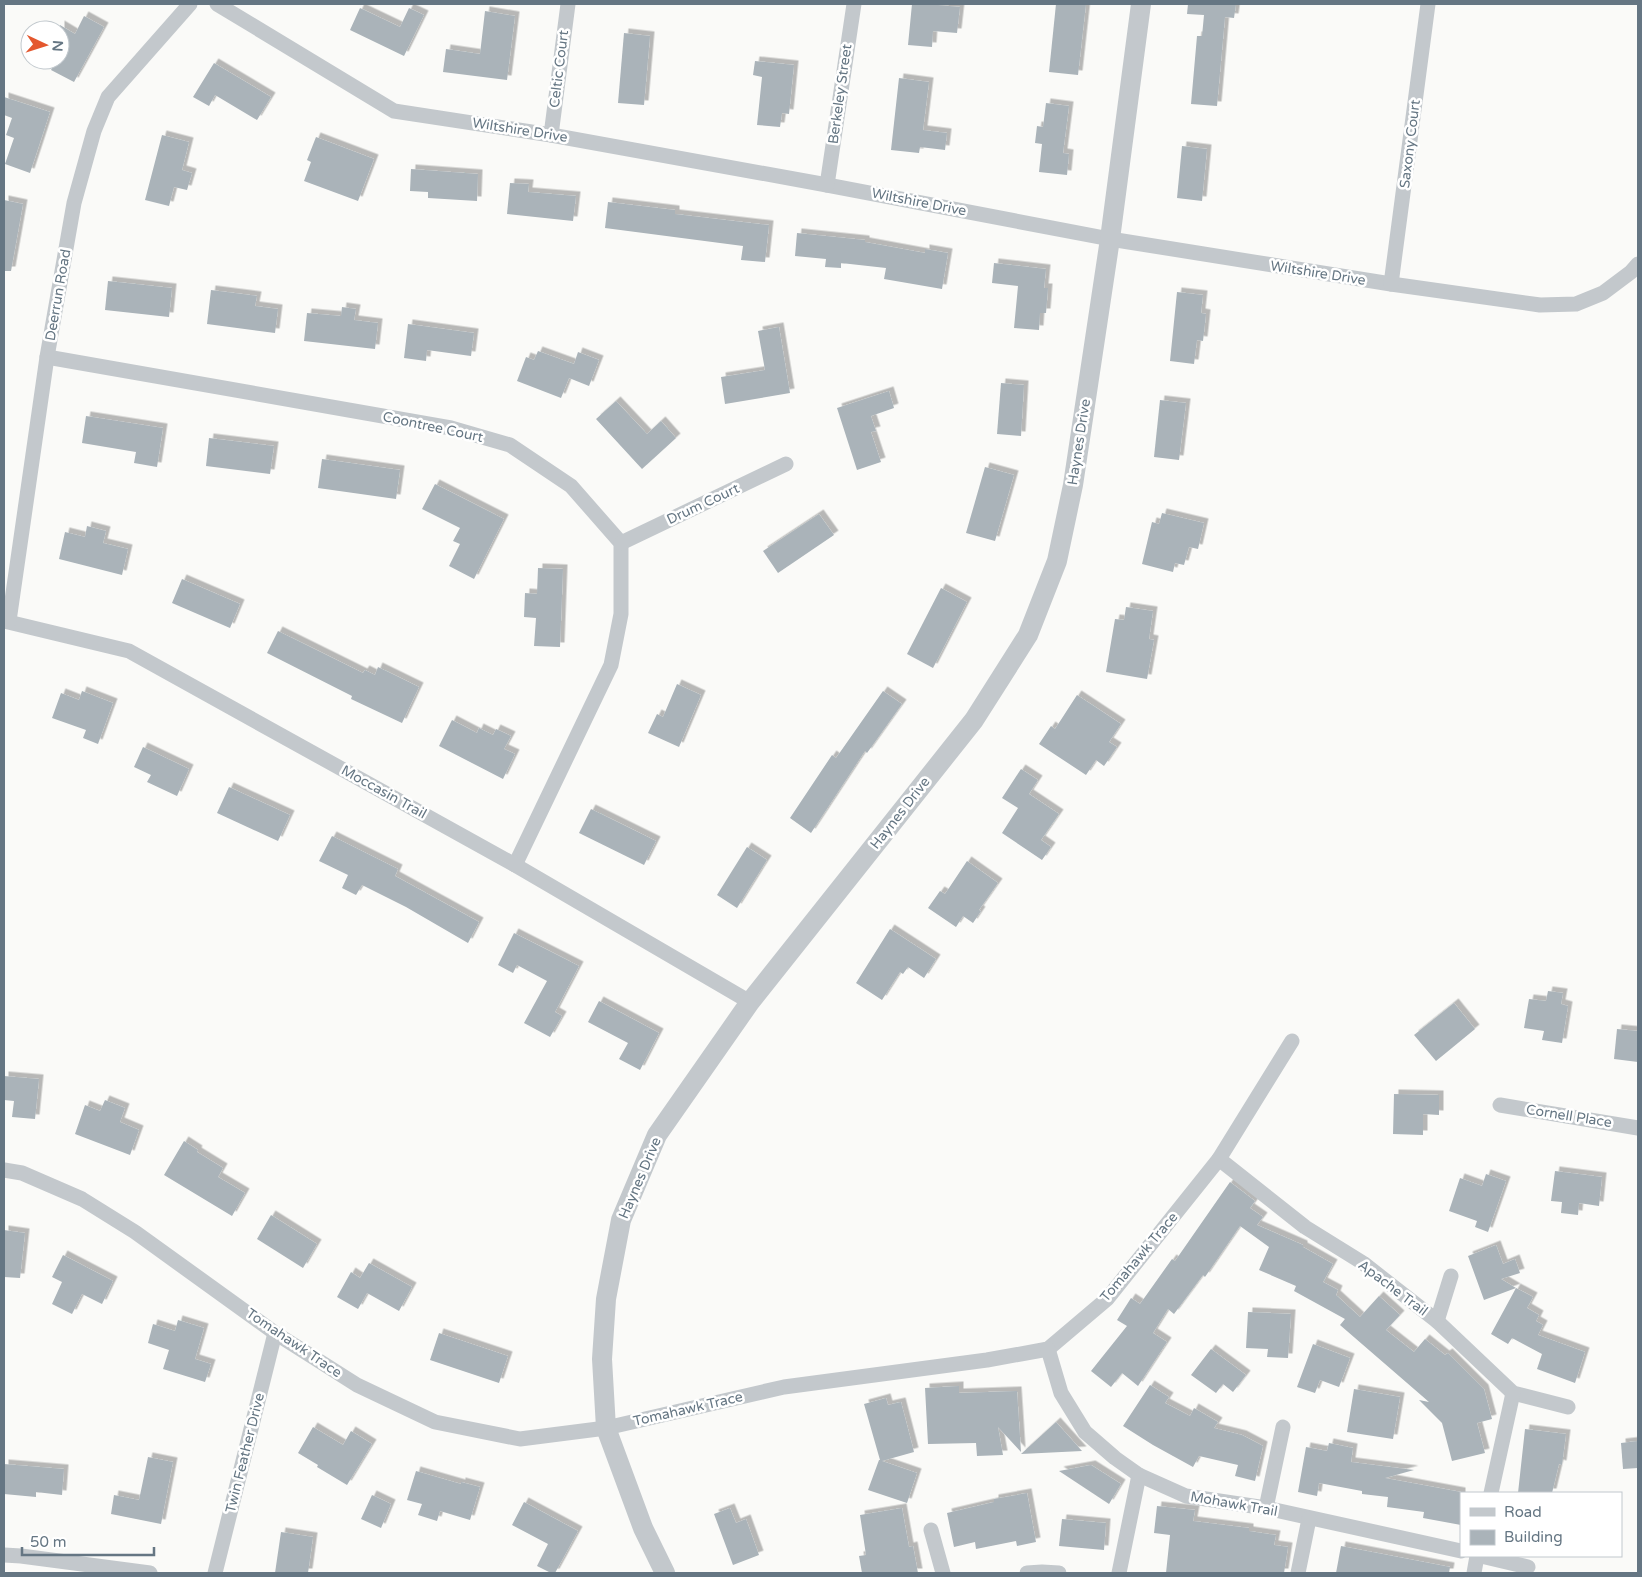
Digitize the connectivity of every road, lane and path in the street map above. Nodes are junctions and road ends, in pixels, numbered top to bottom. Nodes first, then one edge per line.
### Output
1 (190, 4) edge
2 (217, 4) edge
3 (568, 4) edge
4 (854, 4) edge
5 (1141, 4) edge
6 (1428, 4) edge
7 (551, 134) junction
8 (827, 185) junction
9 (1110, 239) junction
10 (1638, 264) edge
11 (1391, 284) junction
12 (47, 357) junction
13 (786, 464) dead end
14 (621, 543) junction
15 (7, 621) edge
16 (515, 865) junction
17 (750, 1002) junction
18 (1292, 1041) dead end
19 (1500, 1105) dead end
20 (1638, 1128) edge
21 (1219, 1159) junction
22 (4, 1170) edge
23 (1451, 1276) dead end
24 (1436, 1321) junction
25 (275, 1333) junction
26 (1048, 1349) junction
27 (1513, 1393) junction
28 (1568, 1407) dead end
29 (1283, 1427) dead end
30 (606, 1428) junction
31 (1139, 1475) junction
32 (1491, 1492) edge
33 (1266, 1508) junction
34 (1309, 1519) junction
35 (931, 1530) dead end
36 (1460, 1551) edge
37 (4, 1555) edge
38 (1477, 1557) edge
39 (1485, 1557) edge
40 (1528, 1567) dead end
41 (150, 1573) edge
42 (216, 1573) edge
43 (665, 1573) edge
44 (943, 1573) edge
45 (1027, 1573) edge
46 (1059, 1573) edge
47 (1119, 1573) edge
48 (1298, 1573) edge
49 (1474, 1573) edge

1 - 12 street, Deerrun Road
2 - 7 street, Wiltshire Drive
3 - 7 street, Celtic Court
4 - 8 street, Berkeley Street
5 - 9 street, Haynes Drive
6 - 11 street, Saxony Court
7 - 8 street, Wiltshire Drive
8 - 9 street, Wiltshire Drive
9 - 11 street, Wiltshire Drive
9 - 17 street, Haynes Drive
10 - 11 street, Wiltshire Drive
12 - 14 street, Coontree Court
12 - 15 street, Deerrun Road
13 - 14 street, Drum Court
14 - 16 street
15 - 16 street, Moccasin Trail
16 - 17 street, Moccasin Trail
17 - 30 street, Haynes Drive
18 - 21 street, Tomahawk Trace
19 - 20 street, Cornell Place
21 - 24 street, Apache Trail
21 - 26 street, Tomahawk Trace
22 - 25 street, Tomahawk Trace
23 - 24 street
24 - 27 street, Apache Trail
25 - 30 street, Tomahawk Trace
25 - 42 street, Twin Feather Drive
26 - 30 street, Tomahawk Trace
26 - 31 street, Mohawk Trail
27 - 28 street, Apache Trail
27 - 32 street
29 - 33 street
30 - 43 street, Haynes Drive
31 - 33 street, Mohawk Trail
31 - 47 street
33 - 34 street, Mohawk Trail
34 - 36 street, Mohawk Trail
34 - 48 street
35 - 44 street
37 - 41 street
38 - 49 street
39 - 40 street
45 - 46 street

